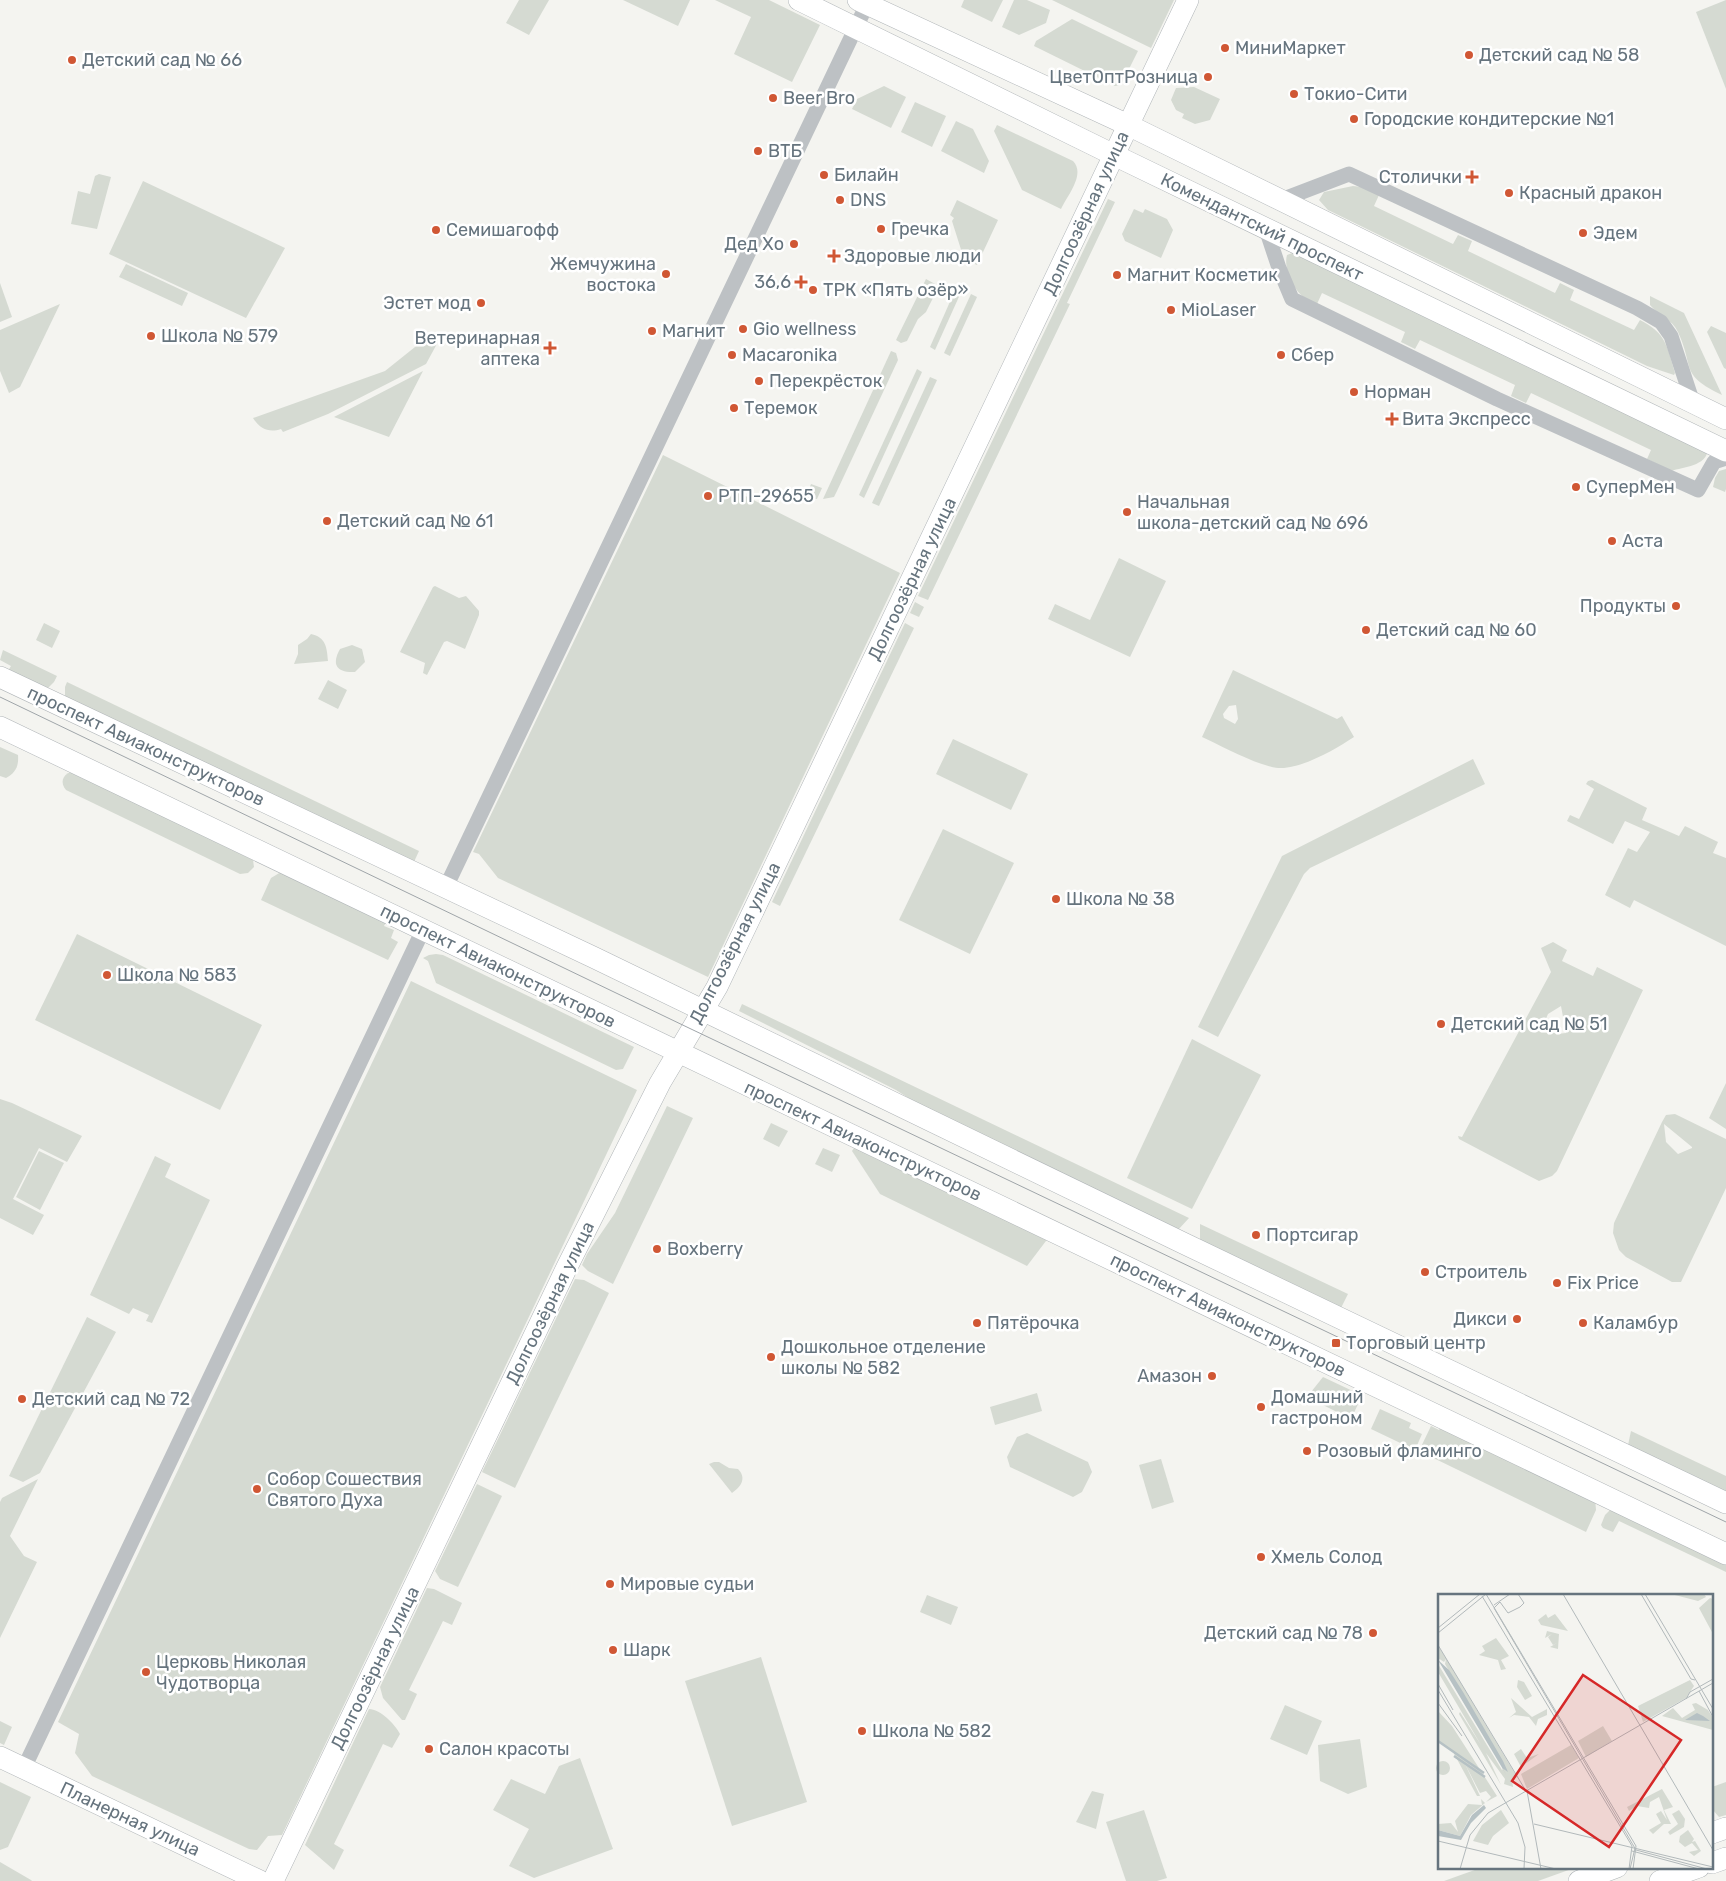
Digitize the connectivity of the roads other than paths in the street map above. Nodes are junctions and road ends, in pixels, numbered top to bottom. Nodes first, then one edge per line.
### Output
1 (798, 0) edge
2 (1188, 0) edge
3 (865, 1) edge
4 (856, 28) junction
5 (1128, 125) junction
6 (1114, 155) junction
7 (1280, 200) junction
8 (1266, 229) junction
9 (1693, 403) junction
10 (1726, 419) edge
11 (1726, 451) edge
12 (1726, 458) edge
13 (0, 677) edge
14 (0, 727) edge
15 (446, 888) junction
16 (423, 930) junction
17 (703, 1010) junction
18 (678, 1052) junction
19 (1726, 1503) edge
20 (1726, 1554) edge
21 (0, 1757) edge
22 (24, 1768) junction
23 (1726, 1828) edge
24 (1714, 1832) edge
25 (1614, 1868) edge
26 (1695, 1873) edge
27 (260, 1881) edge
28 (273, 1881) edge
29 (1579, 1881) edge
30 (1660, 1881) edge

1 - 4 main road, Комендантский проспект
2 - 5 main road, Долгоозёрная улица
3 - 4 street
3 - 5 main road, Комендантский проспект
4 - 6 main road, Комендантский проспект
4 - 15 street
5 - 6 main road, Долгоозёрная улица
5 - 7 main road, Комендантский проспект
6 - 8 main road, Комендантский проспект
6 - 17 main road, Долгоозёрная улица
7 - 9 main road, Комендантский проспект
7 - 9 street
8 - 11 main road, Комендантский проспект
8 - 12 street
9 - 10 main road, Комендантский проспект
13 - 15 main road, проспект Авиаконструкторов
14 - 16 main road, проспект Авиаконструкторов
15 - 17 main road, проспект Авиаконструкторов
16 - 18 main road, проспект Авиаконструкторов
16 - 22 street
17 - 18 main road, Долгоозёрная улица
17 - 19 main road, проспект Авиаконструкторов
18 - 20 main road, проспект Авиаконструкторов
18 - 28 main road, Долгоозёрная улица
21 - 22 main road, Планерная улица
22 - 27 main road, Планерная улица
23 - 24 main road
25 - 29 main road
26 - 30 main road

